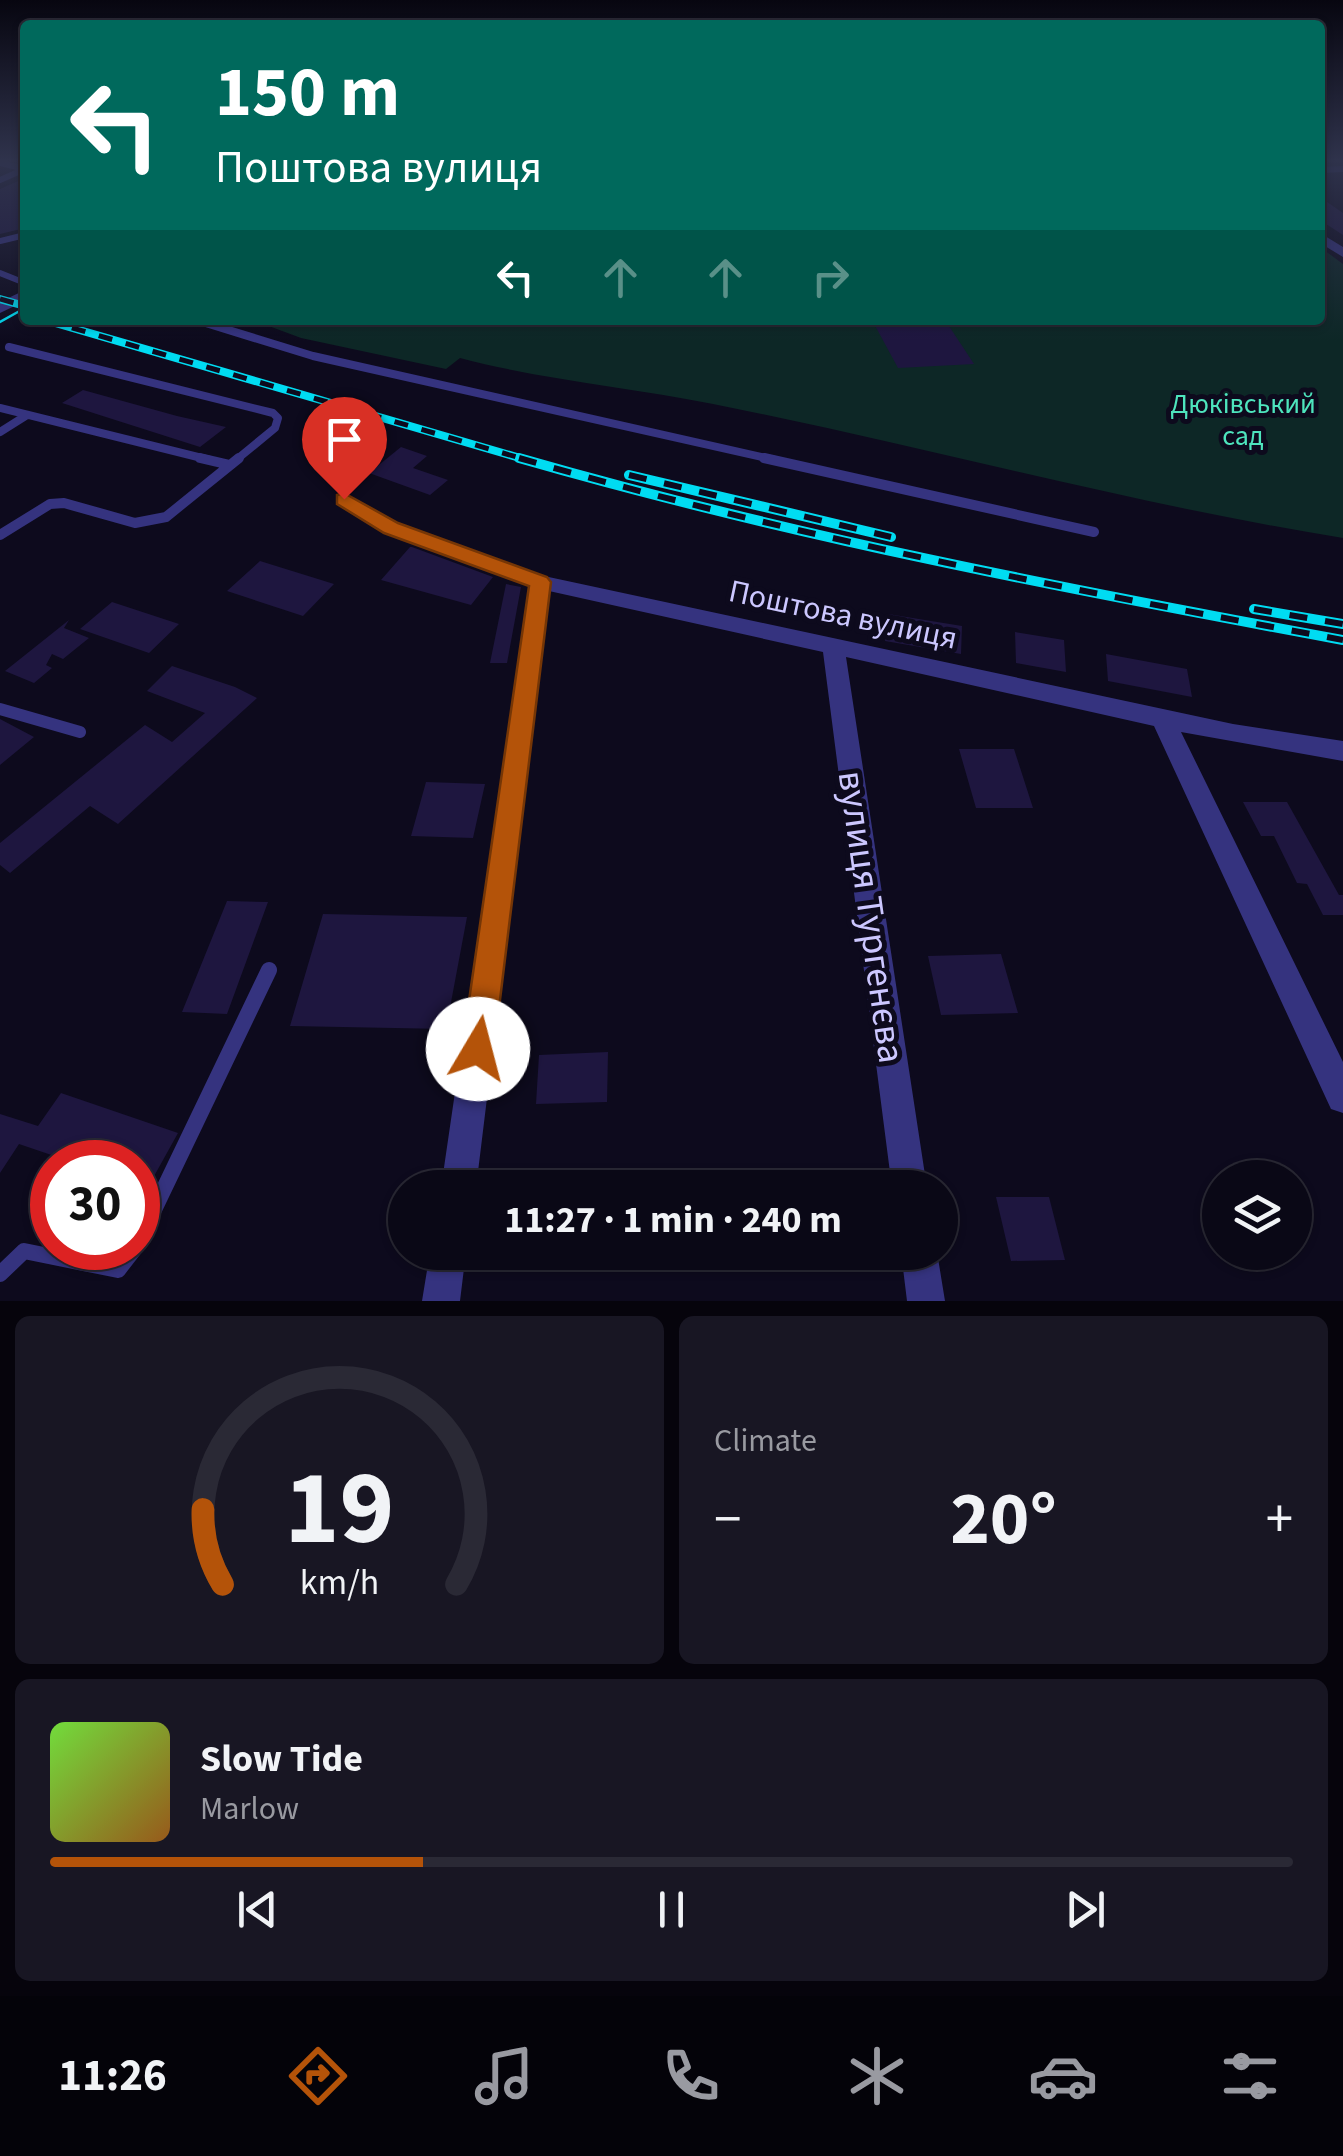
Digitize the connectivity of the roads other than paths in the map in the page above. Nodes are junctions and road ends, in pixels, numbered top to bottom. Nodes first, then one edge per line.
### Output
1 (212, 325) edge
2 (10, 348) dead end
3 (0, 408) edge
4 (27, 415) junction
5 (0, 432) edge
6 (230, 464) junction
7 (344, 499) dead end
8 (1094, 532) dead end
9 (0, 534) edge
10 (540, 582) junction
11 (832, 646) junction
12 (0, 708) edge
13 (1161, 716) junction
14 (80, 732) dead end
15 (1343, 752) edge
16 (270, 970) dead end
17 (1343, 1097) edge
18 (460, 1170) edge
19 (907, 1170) edge
20 (160, 1196) edge
21 (30, 1253) edge
22 (445, 1270) edge
23 (922, 1270) edge
24 (0, 1274) edge
25 (441, 1301) edge
26 (926, 1301) edge

1 - 8 lane
2 - 6 lane
3 - 4 lane
4 - 5 lane
4 - 6 lane
6 - 9 lane
7 - 10 street, Поштова вулиця
10 - 11 street, Поштова вулиця
10 - 18 street
11 - 13 street, Поштова вулиця
11 - 19 street, вулиця Тургенєва
12 - 14 lane
13 - 15 street, Поштова вулиця
13 - 17 street
16 - 20 lane
21 - 24 lane
22 - 25 street
23 - 26 street

